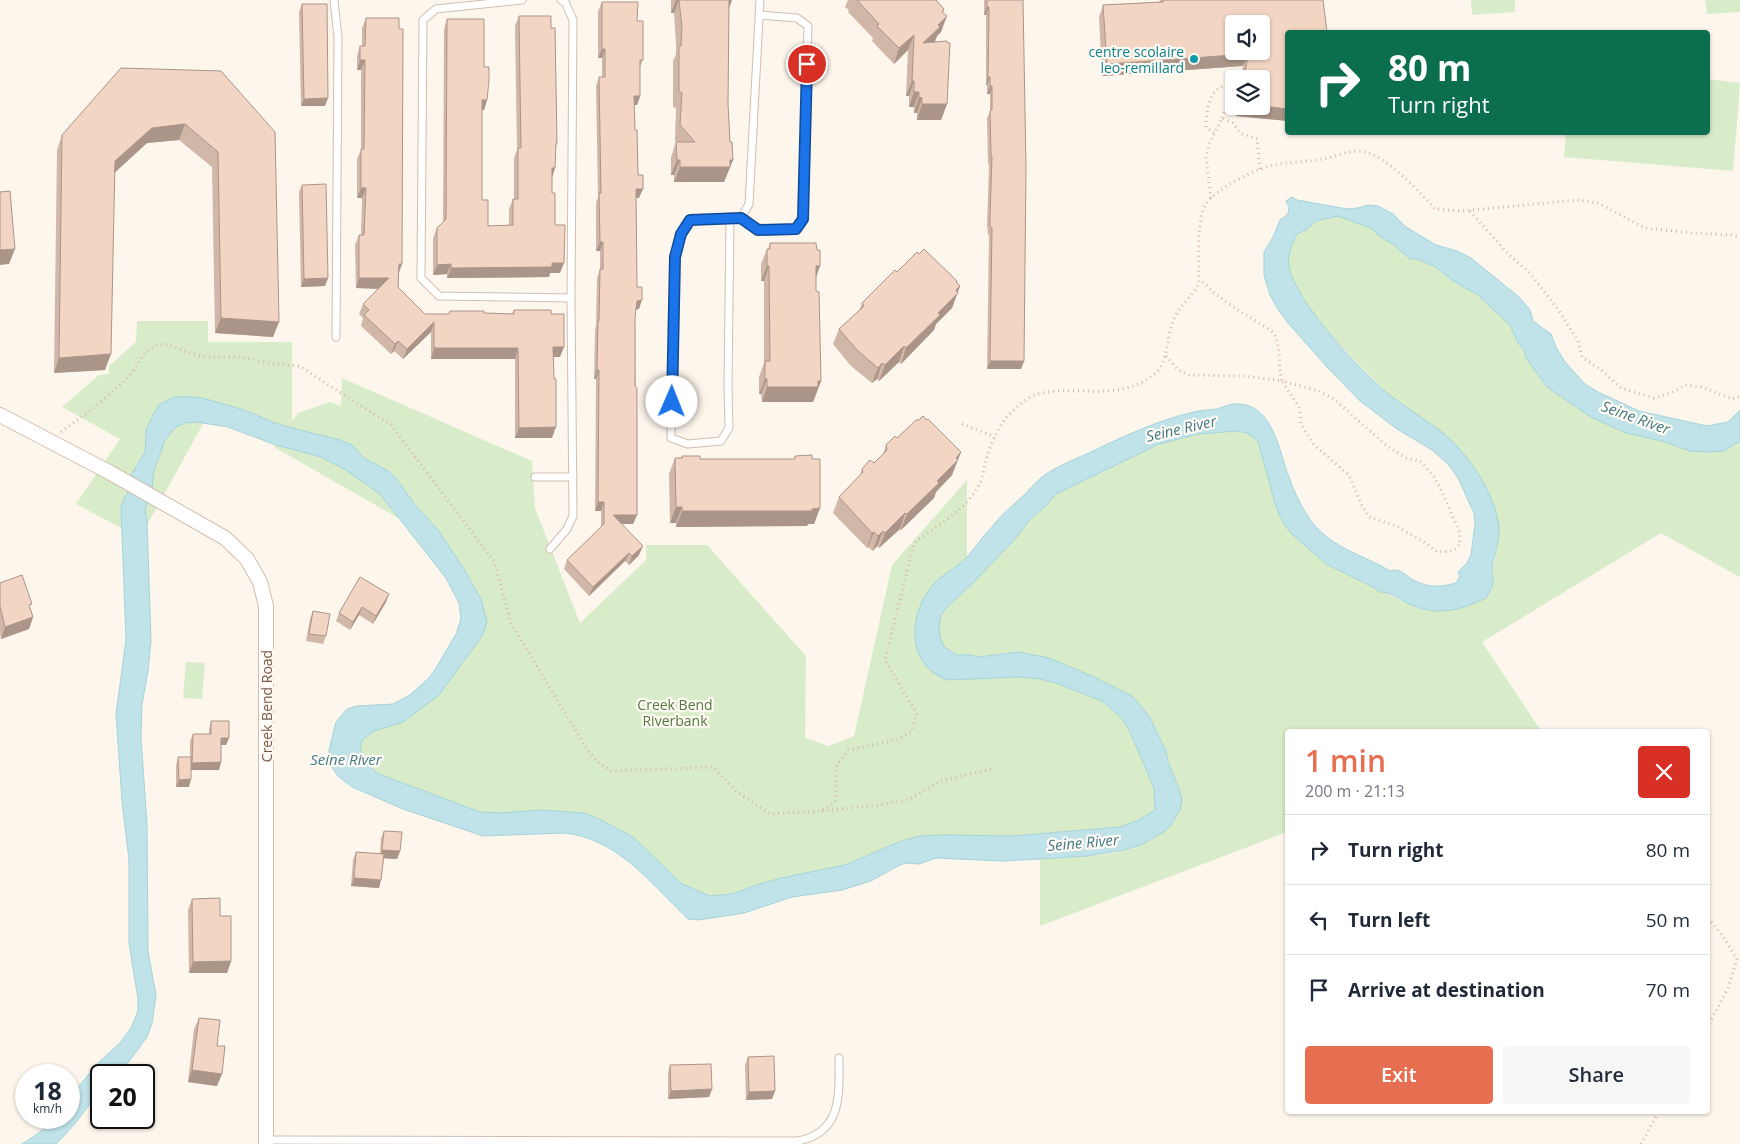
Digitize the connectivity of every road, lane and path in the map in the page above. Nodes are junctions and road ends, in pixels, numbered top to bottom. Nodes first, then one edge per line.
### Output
1 (334, 0) edge
2 (522, 0) edge
3 (561, 0) edge
4 (760, 0) edge
5 (759, 16) junction
6 (1225, 84) edge
7 (1225, 111) edge
8 (1222, 118) junction
9 (1214, 133) junction
10 (1260, 170) junction
11 (1211, 199) junction
12 (1469, 210) junction
13 (730, 218) junction
14 (741, 218) junction
15 (1740, 237) edge
16 (1199, 280) junction
17 (571, 298) junction
18 (336, 337) dead end
19 (1166, 356) junction
20 (1282, 380) junction
21 (1740, 396) edge
22 (0, 415) edge
23 (962, 424) dead end
24 (995, 437) junction
25 (52, 442) junction
26 (535, 477) dead end
27 (573, 477) junction
28 (550, 549) dead end
29 (991, 770) dead end
30 (822, 811) junction
31 (1710, 920) edge
32 (1710, 1022) edge
33 (839, 1058) dead end
34 (1657, 1114) edge
35 (266, 1142) edge
36 (1641, 1144) edge

1 - 18 lane
2 - 17 lane
3 - 17 lane
4 - 5 lane
5 - 14 lane
5 - 14 lane
6 - 9 path
7 - 8 path
8 - 9 path
8 - 10 path
9 - 11 path
10 - 11 path
10 - 12 path
11 - 16 path
12 - 15 path
12 - 21 path
13 - 13 lane
13 - 14 lane
16 - 19 path
16 - 20 path
17 - 27 lane
19 - 20 path
19 - 24 path
20 - 20 path
22 - 25 street, Creek Bend Road
23 - 24 path
24 - 30 path
25 - 30 path
25 - 35 street, Creek Bend Road
26 - 27 lane
27 - 28 lane
29 - 30 path
31 - 32 path
33 - 35 lane
34 - 36 path

